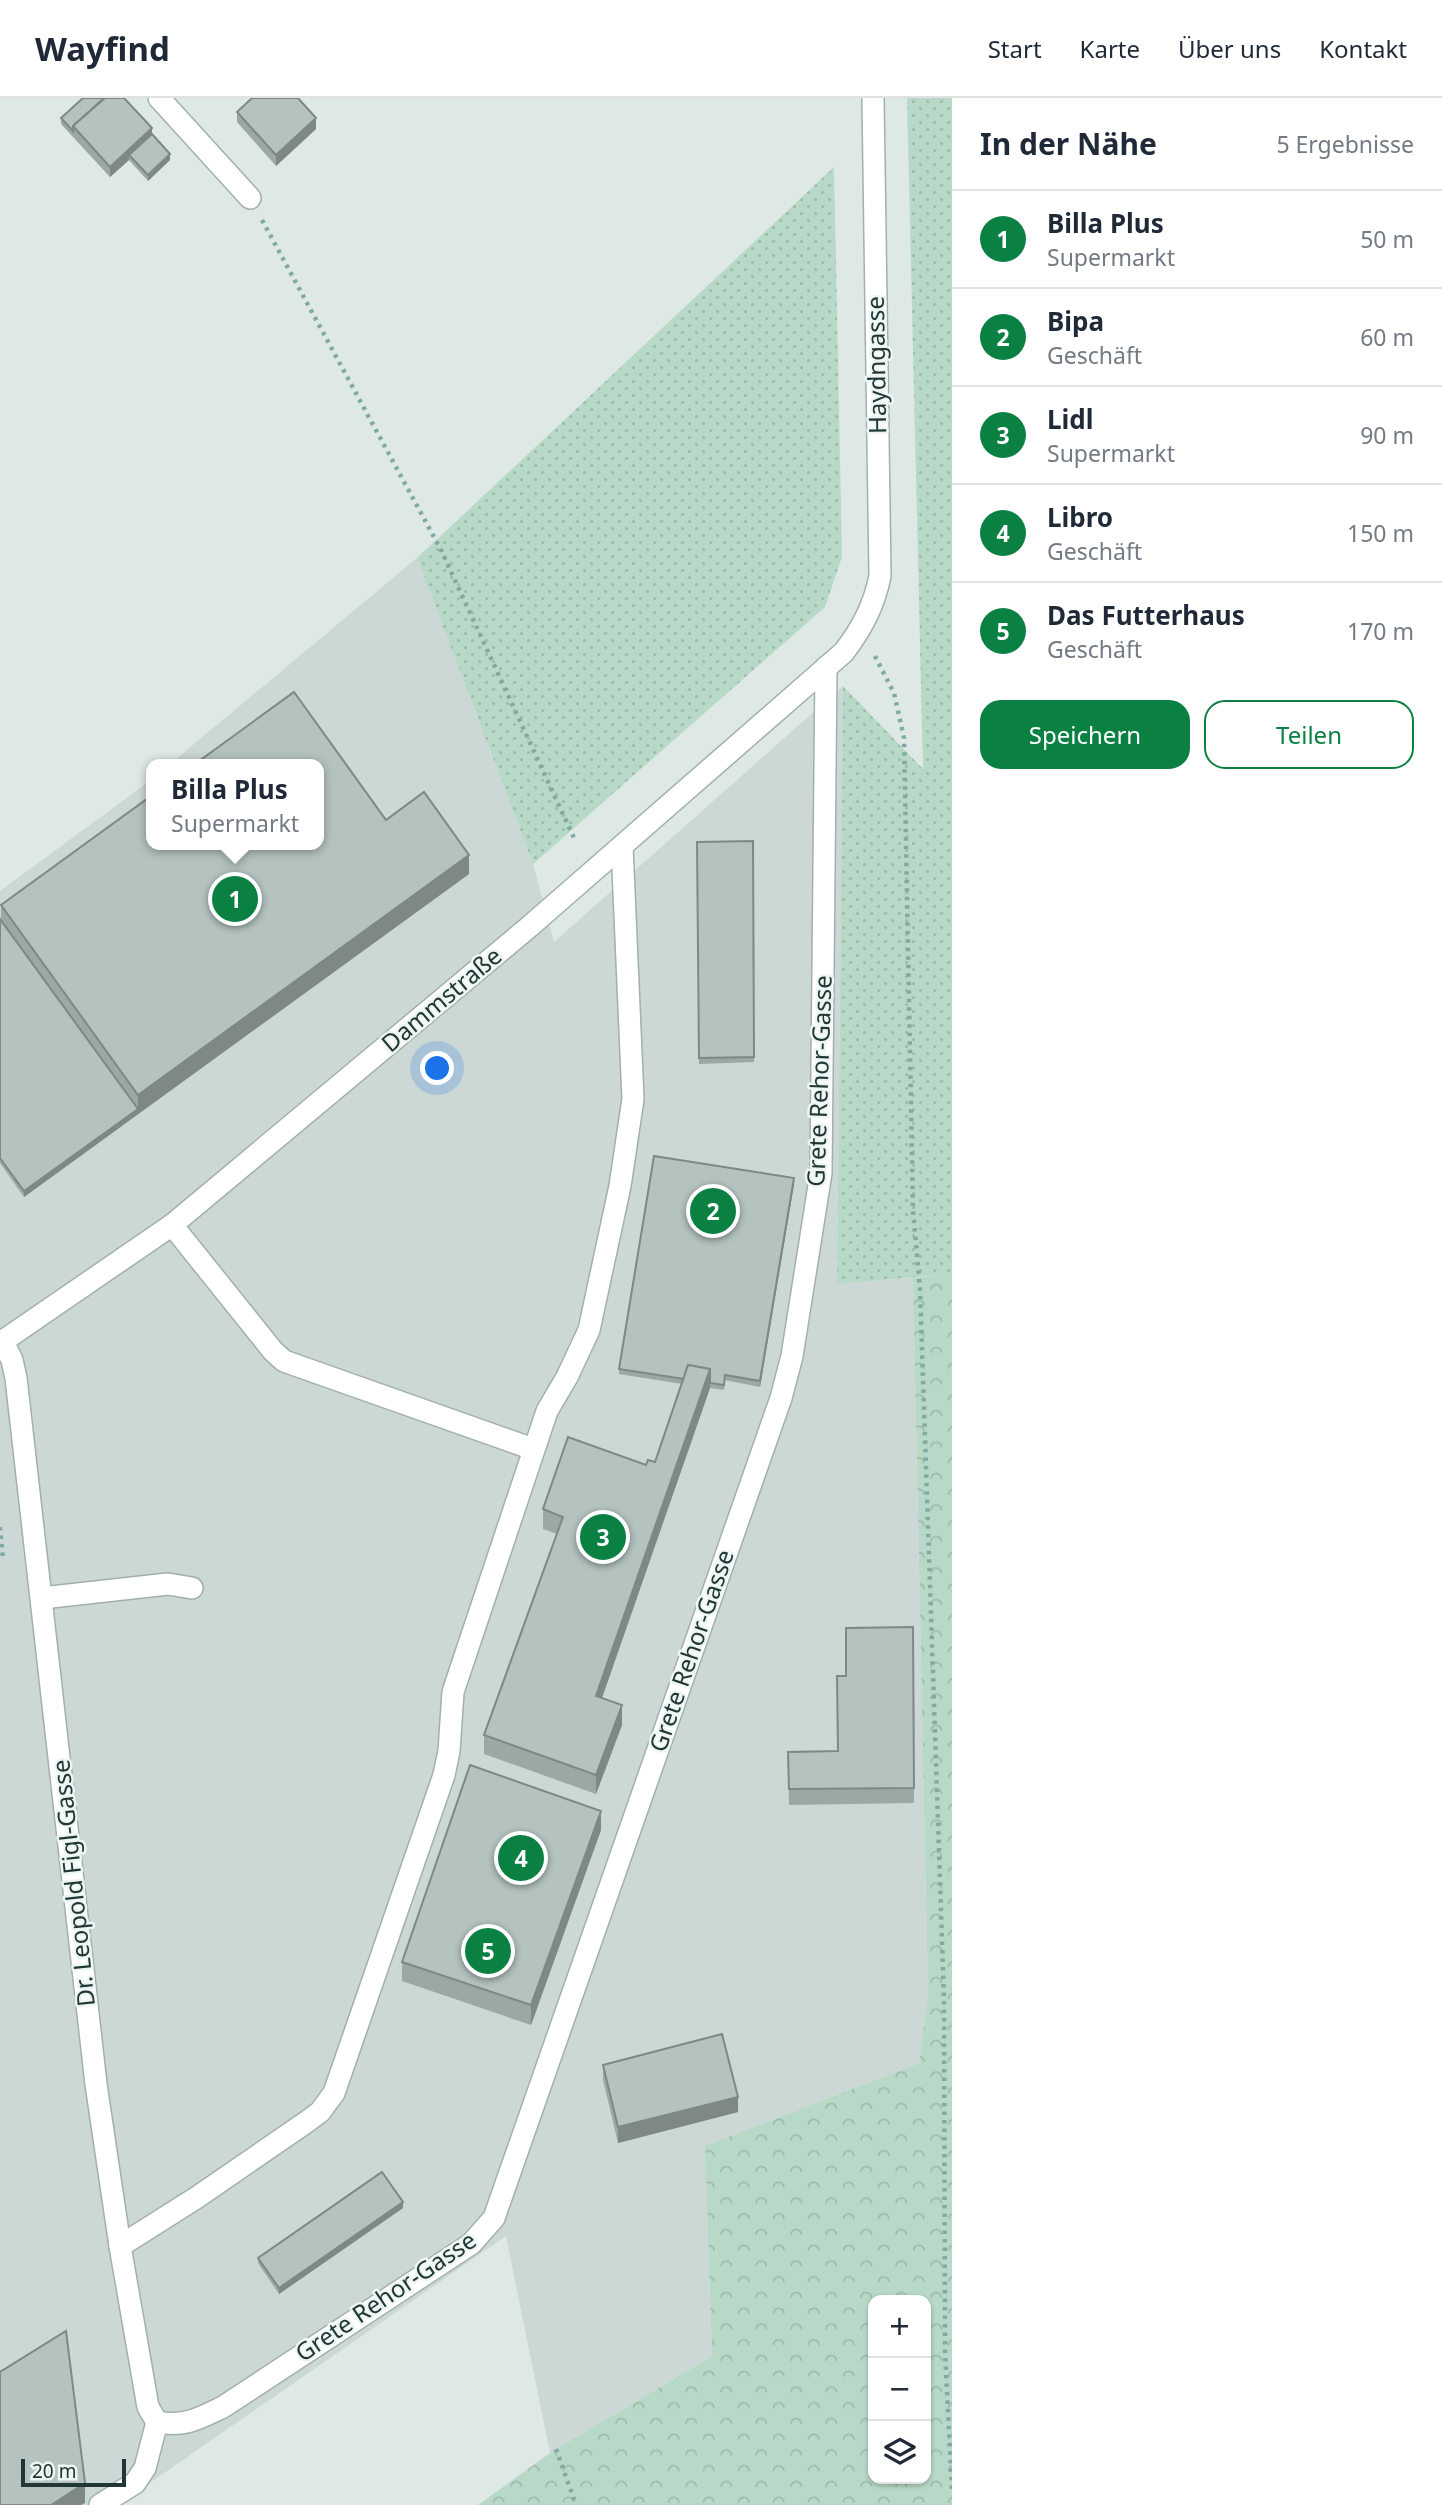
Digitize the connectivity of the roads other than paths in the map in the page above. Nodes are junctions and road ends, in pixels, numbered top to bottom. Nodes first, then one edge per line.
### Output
1 (159, 98) edge
2 (873, 98) edge
3 (250, 198) road end
4 (861, 629) joint
5 (826, 667) junction
6 (622, 846) junction
7 (172, 1225) junction
8 (1, 1343) edge
9 (533, 1449) junction
10 (192, 1588) dead end
11 (42, 1598) junction
12 (120, 2246) junction
13 (157, 2422) junction
14 (100, 2505) edge

1 - 3 street
2 - 4 street, Haydngasse
4 - 5 street, Dammstraße
5 - 6 street, Dammstraße
5 - 13 street, Grete Rehor-Gasse
6 - 7 street, Dammstraße
6 - 9 street
7 - 8 street, Dammstraße
7 - 9 street
8 - 11 street, Dr. Leopold Figl-Gasse
9 - 12 street
10 - 11 street
11 - 12 street, Dr. Leopold Figl-Gasse
12 - 13 street, Dr. Leopold Figl-Gasse
13 - 14 street

